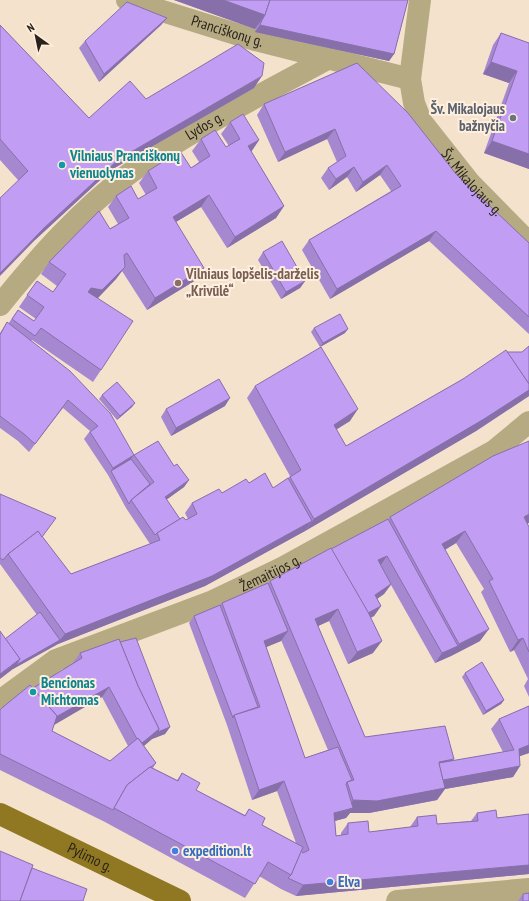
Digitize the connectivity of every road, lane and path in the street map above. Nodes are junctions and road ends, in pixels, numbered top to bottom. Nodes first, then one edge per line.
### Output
1 (127, 0) edge
2 (420, 0) edge
3 (327, 59) junction
4 (410, 79) junction
5 (529, 242) edge
6 (0, 305) edge
7 (529, 422) edge
8 (0, 701) edge
9 (0, 814) edge
10 (529, 889) edge
11 (180, 901) edge
12 (397, 901) edge

1 - 3 street, Pranciškonų g.
2 - 4 street, Šv. Mikalojaus g.
3 - 4 street
3 - 6 street, Lydos g.
4 - 5 street, Šv. Mikalojaus g.
7 - 8 street, Žemaitijos g.
9 - 11 main road, Pylimo g.
10 - 12 street

